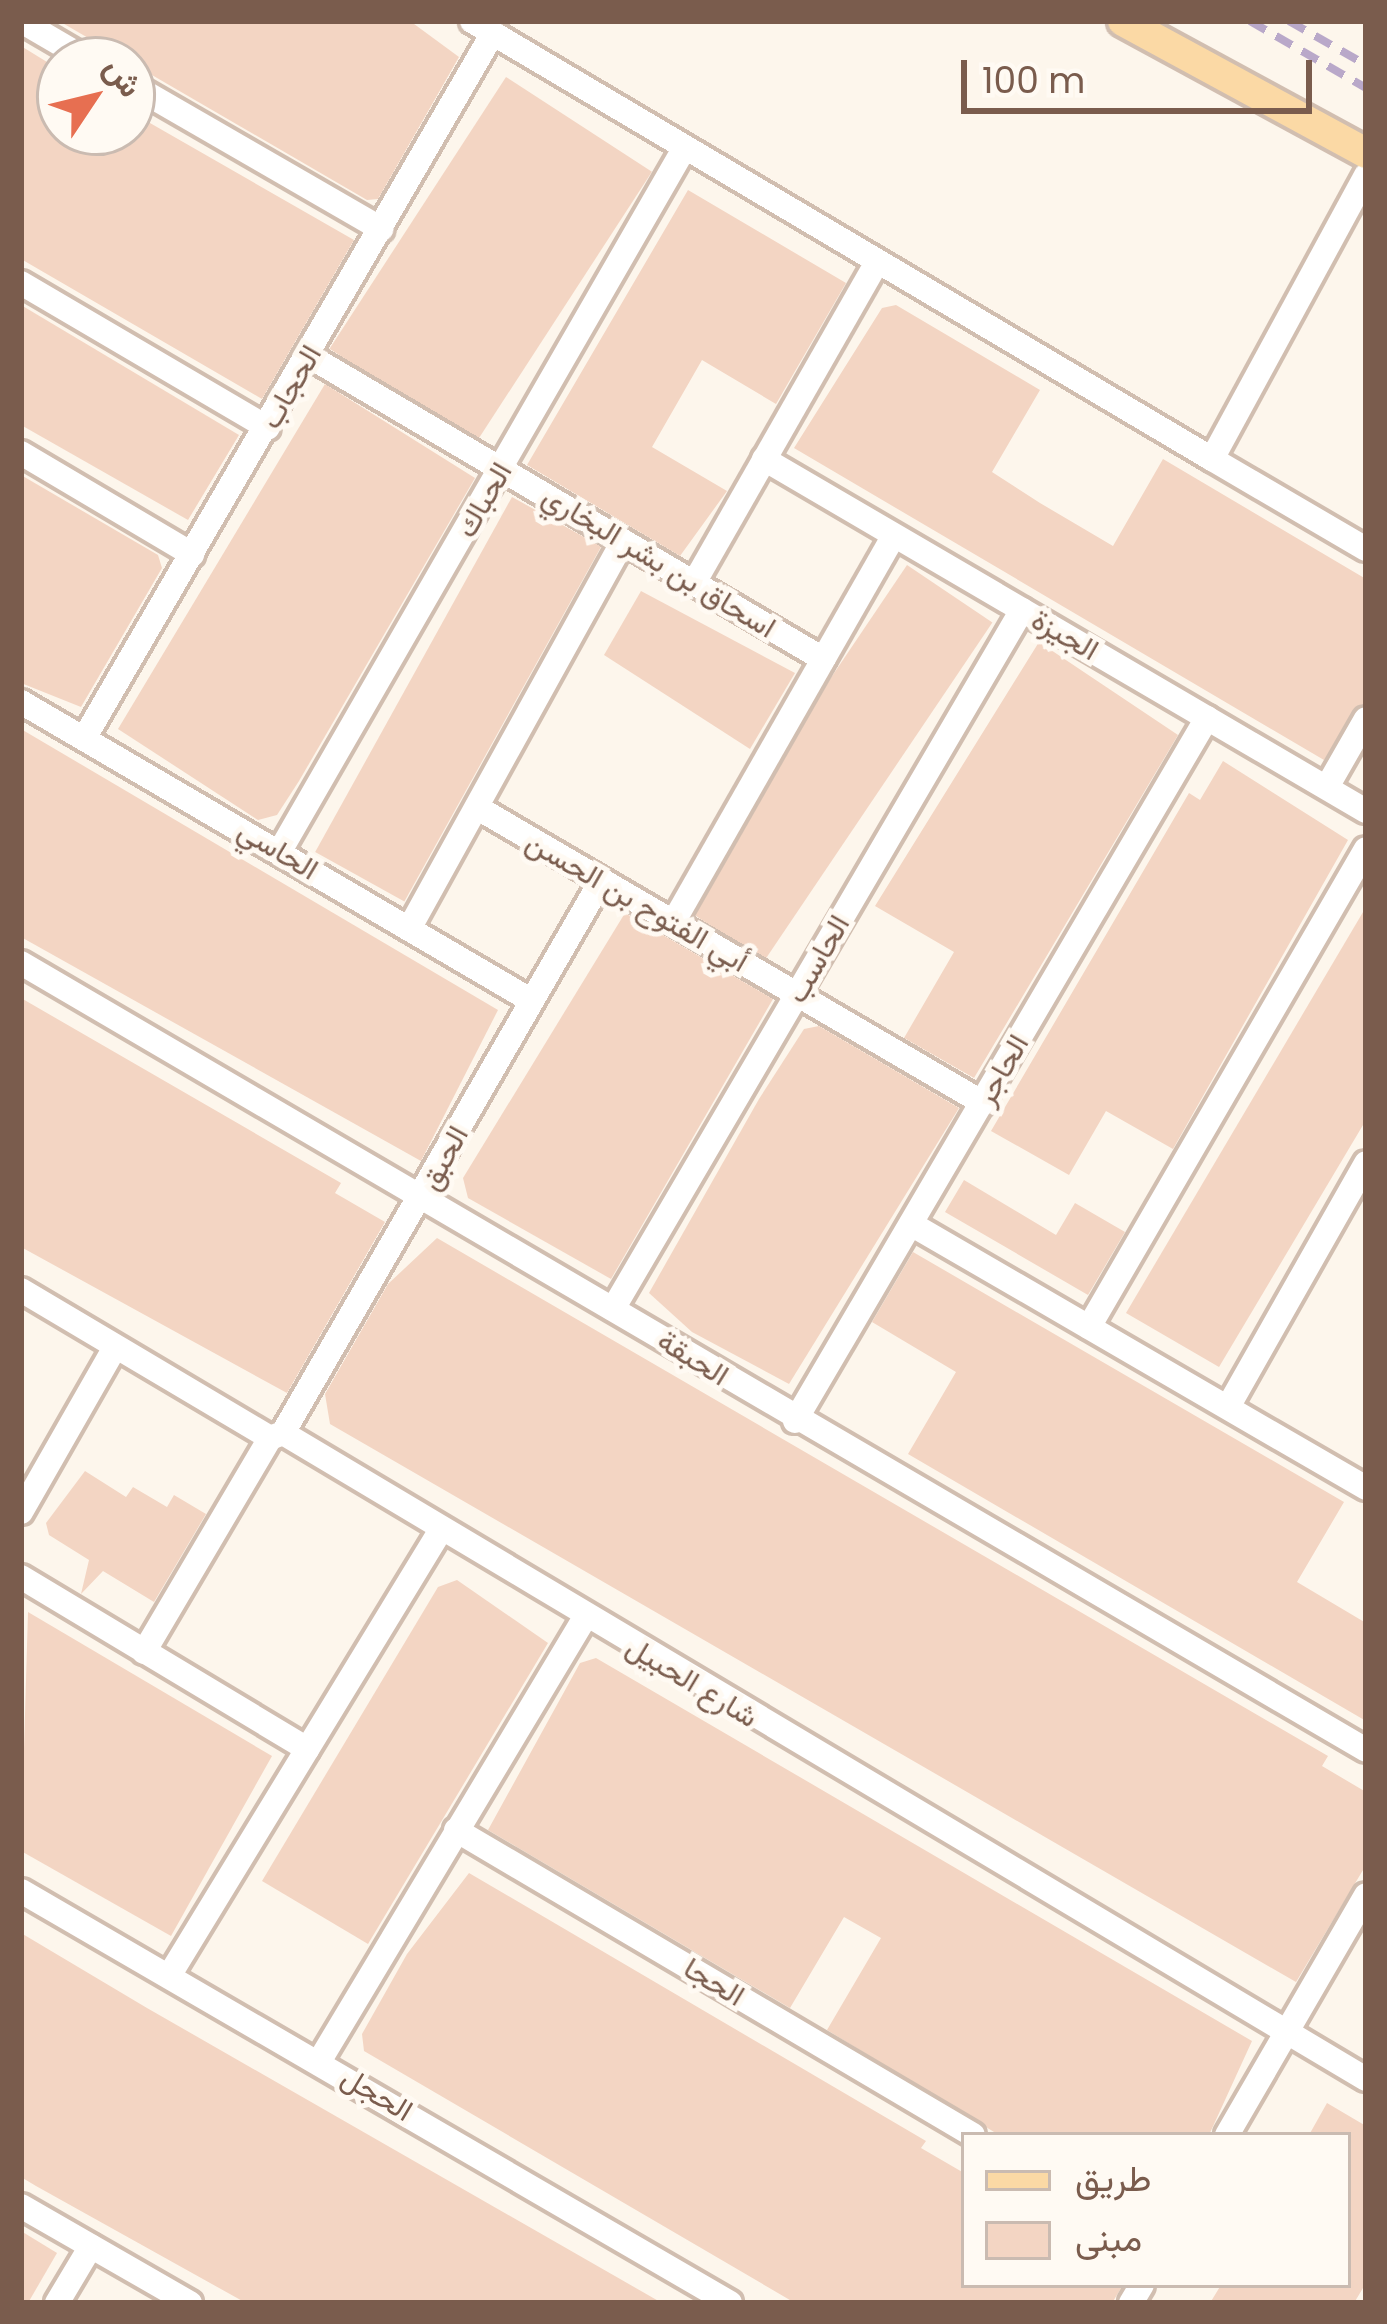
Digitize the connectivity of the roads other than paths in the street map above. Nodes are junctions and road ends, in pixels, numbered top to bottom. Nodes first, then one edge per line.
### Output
1 (1123, 21) edge
2 (482, 27) edge
3 (156, 99) edge
4 (685, 148) junction
5 (1366, 153) edge
6 (1366, 175) edge
7 (381, 229) junction
8 (877, 262) junction
9 (21, 283) edge
10 (309, 356) junction
11 (268, 428) junction
12 (21, 453) edge
13 (764, 459) junction
14 (1212, 459) junction
15 (502, 470) junction
16 (894, 536) junction
17 (623, 541) junction
18 (1366, 549) edge
19 (192, 554) junction
20 (694, 583) junction
21 (1022, 610) junction
22 (823, 659) junction
23 (21, 703) edge
24 (1207, 718) junction
25 (1366, 719) edge
26 (85, 737) junction
27 (1327, 787) junction
28 (478, 808) junction
29 (1366, 812) edge
30 (1366, 849) edge
31 (280, 851) junction
32 (601, 880) junction
33 (674, 921) junction
34 (409, 929) junction
35 (21, 963) edge
36 (797, 996) junction
37 (532, 1000) junction
38 (983, 1103) junction
39 (1366, 1163) edge
40 (421, 1198) junction
41 (911, 1224) junction
42 (21, 1291) edge
43 (613, 1309) junction
44 (1089, 1327) junction
45 (115, 1347) junction
46 (1228, 1407) junction
47 (795, 1421) junction
48 (276, 1436) junction
49 (1366, 1488) edge
50 (21, 1512) edge
51 (439, 1533) junction
52 (21, 1577) edge
53 (584, 1618) junction
54 (144, 1652) junction
55 (307, 1749) junction
56 (1366, 1750) edge
57 (456, 1829) junction
58 (21, 1891) edge
59 (1366, 1895) edge
60 (169, 1976) junction
61 (1285, 2032) junction
62 (320, 2060) junction
63 (1366, 2079) edge
64 (968, 2132) edge
65 (1229, 2132) edge
66 (21, 2206) edge
67 (91, 2246) junction
68 (57, 2303) edge
69 (190, 2303) edge
70 (730, 2303) edge

1 - 5 main road
2 - 4 street
2 - 7 street, الحجاب
3 - 7 street
4 - 8 street
4 - 15 street, الحباك
6 - 14 street
7 - 10 street, الحجاب
8 - 13 street
8 - 14 street
9 - 11 street
10 - 11 street, الحجاب
10 - 15 street, اسحاق بن بشر البخاري
11 - 19 street, الحجاب
12 - 19 street
13 - 16 street, الجيزة
13 - 20 street
14 - 18 street
15 - 17 street, اسحاق بن بشر البخاري
15 - 31 street, الحباك
16 - 21 street, الجيزة
16 - 22 street
17 - 20 street, اسحاق بن بشر البخاري
17 - 28 street
19 - 26 street, الحجاب
20 - 22 street, اسحاق بن بشر البخاري
21 - 24 street, الجيزة
21 - 36 street, الحاسب
22 - 33 street
23 - 26 street, الحاسي
24 - 27 street, الجيزة
24 - 38 street, الحاجر
25 - 27 street
26 - 31 street, الحاسي
27 - 29 street, الجيزة
28 - 32 street, أبي الفتوح بن الحسن
28 - 34 street
30 - 44 street
31 - 34 street, الحاسي
32 - 33 street, أبي الفتوح بن الحسن
32 - 37 street, الحبق
33 - 36 street, أبي الفتوح بن الحسن
34 - 37 street, الحاسي
35 - 40 street, الحبقة
36 - 38 street, أبي الفتوح بن الحسن
36 - 43 street, الحاسب
37 - 40 street, الحبق
38 - 41 street, الحاجر
39 - 46 street
40 - 43 street, الحبقة
40 - 48 street, الحبق
41 - 44 street
41 - 47 street, الحاجر
42 - 45 street, شارع الحبيل
43 - 47 street, الحبقة
44 - 46 street
45 - 48 street, شارع الحبيل
45 - 50 street
46 - 49 street
47 - 56 street, الحبقة
48 - 51 street, شارع الحبيل
48 - 54 street, الحبق
51 - 53 street, شارع الحبيل
51 - 55 street
52 - 54 street
53 - 57 street
53 - 61 street, شارع الحبيل
54 - 55 street
55 - 60 street
57 - 62 street
57 - 64 street, الحجا
58 - 60 street, الحجل
59 - 61 street
60 - 62 street, الحجل
61 - 63 street, شارع الحبيل
61 - 65 street
62 - 70 street, الحجل
66 - 67 street
67 - 68 street
67 - 69 street

